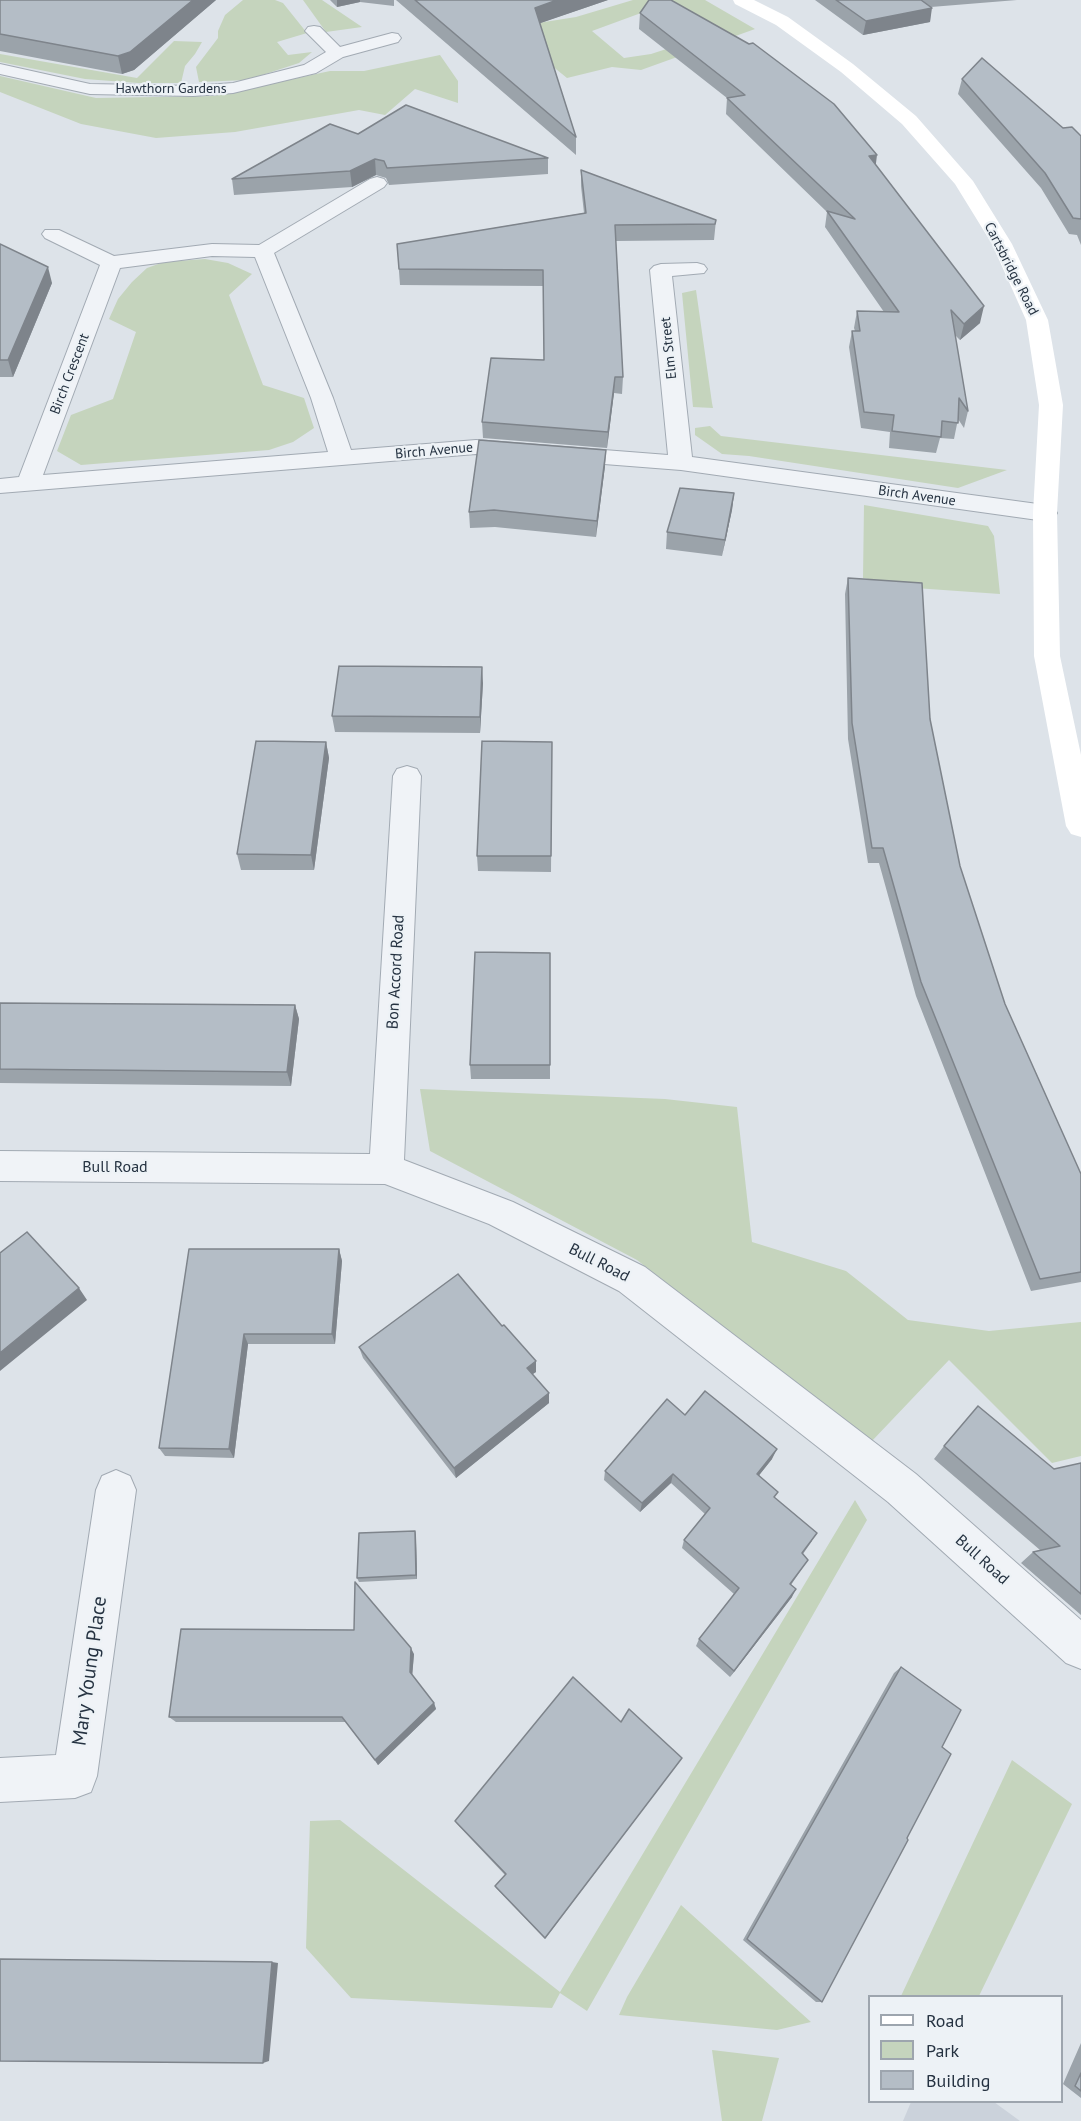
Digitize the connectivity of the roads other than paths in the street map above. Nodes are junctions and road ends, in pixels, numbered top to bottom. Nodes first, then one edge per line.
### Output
1 (741, 0) edge
2 (314, 31) dead end
3 (392, 38) dead end
4 (337, 52) junction
5 (0, 69) edge
6 (378, 183) edge
7 (52, 234) dead end
8 (263, 251) junction
9 (111, 263) junction
10 (697, 269) dead end
11 (342, 459) junction
12 (681, 463) junction
13 (28, 484) junction
14 (0, 486) edge
15 (1045, 513) junction
16 (407, 776) dead end
17 (1081, 826) edge
18 (0, 1166) edge
19 (386, 1169) junction
20 (116, 1491) dead end
21 (1081, 1648) edge
22 (0, 1780) edge

1 - 15 street, Cartsbridge Road
2 - 4 street
3 - 4 street, Hawthorn Gardens
4 - 5 street, Hawthorn Gardens
6 - 8 street
7 - 9 street
8 - 9 street
8 - 11 street
9 - 13 street, Birch Crescent
10 - 12 street, Elm Street
11 - 12 street, Birch Avenue
11 - 13 street, Birch Avenue
12 - 15 street, Birch Avenue
13 - 14 street, Birch Avenue
15 - 17 street, Cartsbridge Road
16 - 19 street, Bon Accord Road
18 - 19 street, Bull Road
19 - 21 street, Bull Road
20 - 22 street, Mary Young Place

